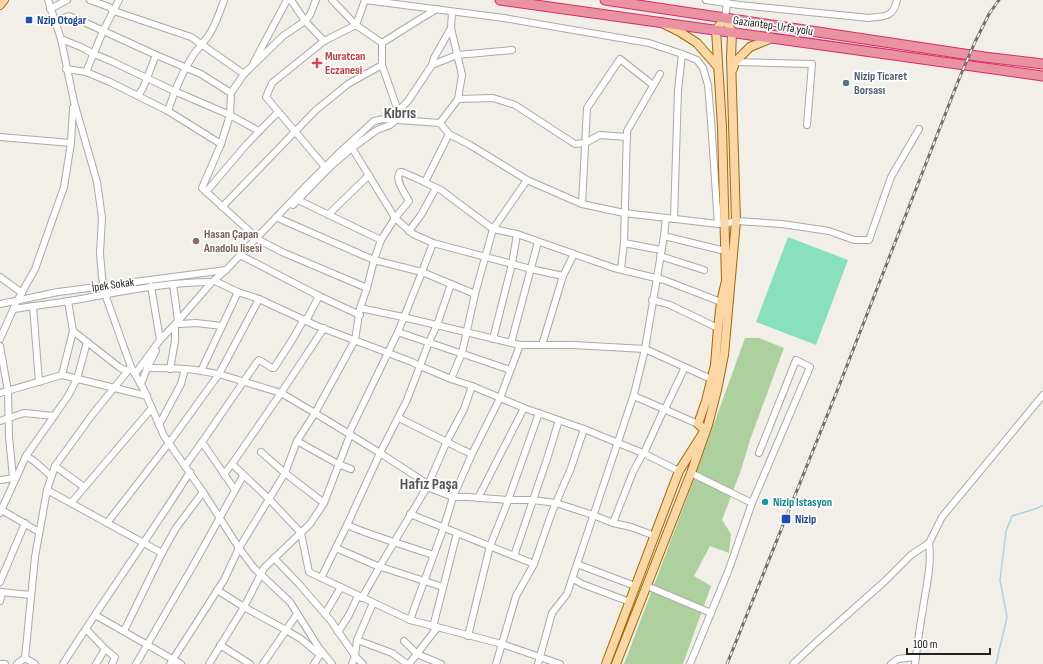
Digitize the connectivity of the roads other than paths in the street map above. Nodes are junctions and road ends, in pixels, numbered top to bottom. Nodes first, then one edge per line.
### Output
1 (4, 0) edge
2 (48, 0) edge
3 (67, 0) edge
4 (90, 0) edge
5 (119, 0) edge
6 (224, 0) edge
7 (287, 0) edge
8 (291, 0) edge
9 (316, 0) edge
10 (332, 0) edge
11 (365, 0) edge
12 (500, 0) edge
13 (605, 0) edge
14 (706, 0) edge
15 (897, 0) edge
16 (727, 3) junction
17 (0, 5) edge
18 (50, 9) junction
19 (437, 10) junction
20 (114, 11) junction
21 (452, 12) junction
22 (725, 18) junction
23 (54, 21) junction
24 (305, 21) junction
25 (662, 23) junction
26 (356, 25) junction
27 (451, 28) junction
28 (716, 30) junction
29 (104, 31) junction
30 (732, 32) junction
31 (772, 38) junction
32 (60, 40) junction
33 (324, 41) junction
34 (382, 43) junction
35 (202, 44) junction
36 (512, 50) dead end
37 (94, 54) junction
38 (682, 54) junction
39 (156, 55) junction
40 (458, 55) junction
41 (735, 62) junction
42 (1043, 64) edge
43 (382, 65) junction
44 (432, 66) junction
45 (186, 67) junction
46 (718, 67) junction
47 (251, 68) junction
48 (66, 69) junction
49 (86, 72) junction
50 (244, 74) junction
51 (660, 74) dead end
52 (731, 74) junction
53 (1043, 76) edge
54 (147, 78) junction
55 (653, 85) junction
56 (174, 91) junction
57 (231, 93) junction
58 (138, 96) junction
59 (458, 99) junction
60 (74, 102) junction
61 (168, 111) junction
62 (398, 111) junction
63 (278, 112) junction
64 (230, 115) junction
65 (396, 120) junction
66 (440, 123) junction
67 (807, 125) dead end
68 (919, 129) dead end
69 (259, 131) junction
70 (294, 131) junction
71 (449, 134) junction
72 (0, 137) edge
73 (627, 137) junction
74 (71, 143) junction
75 (585, 143) junction
76 (221, 144) junction
77 (352, 148) junction
78 (325, 167) junction
79 (369, 175) junction
80 (527, 180) junction
81 (425, 182) junction
82 (436, 188) junction
83 (206, 192) junction
84 (298, 200) junction
85 (582, 204) junction
86 (222, 207) junction
87 (624, 213) junction
88 (328, 214) junction
89 (395, 218) junction
90 (666, 218) junction
91 (280, 219) junction
92 (674, 219) junction
93 (736, 221) junction
94 (721, 224) junction
95 (492, 229) junction
96 (409, 231) junction
97 (517, 234) junction
98 (664, 236) junction
99 (258, 239) junction
100 (381, 240) junction
101 (538, 242) junction
102 (433, 243) junction
103 (624, 243) junction
104 (725, 251) junction
105 (661, 253) junction
106 (574, 254) junction
107 (242, 256) junction
108 (486, 257) junction
109 (374, 260) junction
110 (512, 264) junction
111 (531, 269) junction
112 (621, 269) junction
113 (226, 270) junction
114 (704, 270) dead end
115 (422, 272) junction
116 (563, 276) junction
117 (0, 277) edge
118 (656, 278) junction
119 (214, 282) junction
120 (172, 284) junction
121 (451, 284) junction
122 (104, 286) junction
123 (151, 286) junction
124 (367, 288) junction
125 (238, 292) junction
126 (22, 293) junction
127 (105, 294) junction
128 (475, 294) junction
129 (319, 296) junction
130 (259, 299) junction
131 (652, 300) junction
132 (18, 301) junction
133 (68, 301) junction
134 (721, 302) junction
135 (0, 304) edge
136 (34, 306) junction
137 (360, 308) junction
138 (14, 309) junction
139 (360, 315) junction
140 (403, 317) junction
141 (305, 320) junction
142 (177, 325) junction
143 (437, 325) junction
144 (222, 326) junction
145 (324, 328) junction
146 (718, 328) junction
147 (72, 331) junction
148 (398, 332) junction
149 (467, 332) junction
150 (0, 339) edge
151 (493, 339) junction
152 (160, 340) junction
153 (355, 340) junction
154 (87, 342) junction
155 (429, 342) junction
156 (511, 343) junction
157 (520, 345) junction
158 (542, 345) junction
159 (0, 346) edge
160 (645, 349) junction
161 (388, 353) junction
162 (462, 353) junction
163 (420, 366) junction
164 (685, 367) junction
165 (147, 368) junction
166 (129, 369) junction
167 (170, 369) junction
168 (185, 369) junction
169 (200, 370) junction
170 (510, 370) junction
171 (135, 374) junction
172 (219, 374) junction
173 (62, 375) junction
174 (77, 379) junction
175 (451, 379) junction
176 (711, 379) junction
177 (244, 381) junction
178 (39, 382) junction
179 (141, 384) junction
180 (472, 386) junction
181 (114, 388) junction
182 (8, 391) junction
183 (0, 393) edge
184 (281, 393) junction
185 (1043, 395) edge
186 (147, 396) junction
187 (634, 396) junction
188 (500, 398) junction
189 (152, 408) junction
190 (524, 408) junction
191 (664, 409) junction
192 (315, 413) junction
193 (539, 413) junction
194 (54, 416) junction
195 (9, 418) junction
196 (398, 418) junction
197 (559, 420) junction
198 (0, 422) edge
199 (698, 424) junction
200 (159, 425) junction
201 (584, 429) junction
202 (350, 435) junction
203 (297, 441) junction
204 (202, 442) junction
205 (447, 442) junction
206 (169, 443) junction
207 (618, 443) junction
208 (262, 452) dead end
209 (380, 452) junction
210 (643, 453) junction
211 (759, 453) dead end
212 (472, 454) junction
213 (26, 456) junction
214 (232, 464) junction
215 (338, 464) junction
216 (55, 466) junction
217 (185, 466) junction
218 (351, 469) dead end
219 (679, 471) junction
220 (190, 472) junction
221 (285, 473) junction
222 (691, 473) junction
223 (224, 474) junction
224 (51, 476) junction
225 (243, 476) junction
226 (14, 478) junction
227 (0, 480) edge
228 (84, 487) junction
229 (428, 487) junction
230 (47, 490) junction
231 (235, 490) junction
232 (203, 492) junction
233 (453, 497) junction
234 (478, 498) junction
235 (269, 499) junction
236 (508, 500) junction
237 (533, 500) junction
238 (71, 503) junction
239 (324, 503) junction
240 (556, 503) junction
241 (752, 503) junction
242 (0, 510) edge
243 (410, 514) junction
244 (593, 515) junction
245 (220, 518) junction
246 (25, 523) junction
247 (108, 523) junction
248 (613, 523) junction
249 (347, 525) junction
250 (444, 527) junction
251 (39, 532) junction
252 (301, 533) junction
253 (457, 533) junction
254 (655, 536) junction
255 (394, 542) junction
256 (144, 543) junction
257 (929, 543) junction
258 (490, 546) junction
259 (238, 548) junction
260 (336, 548) junction
261 (162, 553) junction
262 (433, 555) junction
263 (514, 556) junction
264 (274, 558) junction
265 (534, 564) junction
266 (577, 564) junction
267 (380, 566) junction
268 (2, 572) edge
269 (260, 574) junction
270 (321, 578) junction
271 (572, 578) junction
272 (424, 581) junction
273 (0, 582) edge
274 (636, 586) junction
275 (647, 586) junction
276 (341, 587) junction
277 (443, 588) junction
278 (217, 590) junction
279 (1, 592) edge
280 (31, 595) junction
281 (360, 597) junction
282 (0, 601) edge
283 (630, 602) junction
284 (373, 603) junction
285 (244, 607) junction
286 (711, 613) junction
287 (297, 614) junction
288 (324, 614) junction
289 (94, 615) junction
290 (410, 620) junction
291 (435, 627) junction
292 (86, 629) junction
293 (286, 630) junction
294 (124, 631) junction
295 (338, 632) junction
296 (468, 636) junction
297 (357, 640) junction
298 (404, 641) dead end
299 (502, 644) junction
300 (148, 645) junction
301 (220, 645) junction
302 (105, 649) junction
303 (321, 653) junction
304 (417, 654) junction
305 (355, 656) junction
306 (25, 658) junction
307 (798, 658) junction
308 (539, 661) edge
309 (915, 661) edge
310 (172, 662) edge
311 (1, 664) edge
312 (5, 664) edge
313 (18, 664) edge
314 (35, 664) edge
315 (63, 664) edge
316 (96, 664) edge
317 (112, 664) edge
318 (136, 664) edge
319 (181, 664) edge
320 (209, 664) edge
321 (250, 664) edge
322 (263, 664) edge
323 (314, 664) edge
324 (332, 664) edge
325 (352, 664) edge
326 (363, 664) edge
327 (408, 664) edge
328 (440, 664) edge
329 (496, 664) edge
330 (560, 664) edge
331 (606, 664) edge
332 (616, 664) edge
333 (690, 664) edge
334 (793, 664) edge
335 (803, 664) edge
336 (891, 664) edge

1 - 17 main road
2 - 18 street
3 - 18 street
4 - 20 street
5 - 20 street
6 - 35 street
7 - 47 street
8 - 24 street
9 - 24 street
10 - 26 street
11 - 19 street
11 - 26 street
12 - 25 highway, Gaziantep-Urfa yolu
13 - 22 highway, Gaziantep-Urfa yolu
14 - 16 street
15 - 16 street
16 - 22 street
18 - 23 street
19 - 21 street
19 - 34 street
20 - 29 street
20 - 35 street
21 - 27 street
21 - 38 street
22 - 28 main road
22 - 30 main road
22 - 42 highway, Gaziantep-Urfa yolu
23 - 29 street
23 - 32 street
24 - 33 street
24 - 47 street
25 - 28 highway, Gaziantep-Urfa yolu
25 - 46 main road
26 - 33 street
26 - 34 street
27 - 40 street
27 - 44 street
28 - 30 highway, Gaziantep-Urfa yolu
28 - 46 main road
29 - 37 street
29 - 39 street
30 - 31 highway, Gaziantep-Urfa yolu
30 - 52 main road
31 - 41 main road
31 - 53 highway, Gaziantep-Urfa yolu
32 - 37 street
32 - 48 street
33 - 63 street
34 - 43 street
35 - 45 street
35 - 50 street
36 - 40 street
37 - 49 street
37 - 54 street
38 - 92 street
38 - 94 street
39 - 45 street
39 - 54 street
40 - 44 street
40 - 59 street
41 - 52 main road
41 - 67 street
43 - 62 street
43 - 70 street
44 - 62 street
45 - 56 street
45 - 57 street
46 - 94 main road
47 - 50 street
48 - 49 street
48 - 60 street
49 - 58 street
50 - 57 street
51 - 55 street
52 - 93 main road
54 - 56 street
54 - 58 street
55 - 73 street
55 - 75 street
56 - 61 street
56 - 64 street
57 - 64 street
58 - 61 street
59 - 66 street
59 - 75 street
60 - 74 street
60 - 122 street
61 - 76 street
62 - 65 street
63 - 69 street
63 - 70 street
64 - 69 street
64 - 76 street
65 - 66 street
65 - 77 street
65 - 78 street
66 - 71 street
68 - 93 street
69 - 83 street
70 - 78 street
70 - 86 street
71 - 80 street
71 - 81 street
72 - 74 street
73 - 75 street
73 - 87 street
74 - 126 street
75 - 85 street
76 - 83 street
77 - 79 street
77 - 84 street
78 - 99 street
79 - 88 street
79 - 89 street
80 - 85 street
80 - 95 street
81 - 82 street
81 - 89 street
82 - 95 street
82 - 96 street
83 - 86 street
84 - 88 street
84 - 91 street
85 - 87 street
86 - 99 street
87 - 90 street
87 - 103 street
88 - 100 street
89 - 96 street
89 - 100 street
90 - 92 street
90 - 98 street
91 - 99 street
91 - 109 street
92 - 94 street
93 - 94 street
93 - 222 main road
94 - 104 main road
95 - 97 street
95 - 108 street
96 - 102 street
97 - 101 street
97 - 110 street
98 - 104 street
98 - 105 street
99 - 107 street
99 - 113 street
99 - 124 street
100 - 109 street
101 - 106 street
101 - 111 street
102 - 108 street
102 - 115 street
103 - 105 street
103 - 112 street
104 - 134 main road
105 - 114 street
105 - 118 street
106 - 112 street
106 - 116 street
107 - 119 street
107 - 129 street
108 - 110 street
108 - 128 street
109 - 115 street
109 - 124 street
110 - 111 street
110 - 151 street
111 - 116 street
111 - 156 street
112 - 118 street
113 - 119 street
113 - 122 street, İpek Sokak
115 - 121 street
115 - 140 street
116 - 158 street
117 - 126 street
118 - 131 street
118 - 134 street
119 - 120 street
119 - 125 street
119 - 142 street
120 - 123 street
120 - 142 street
121 - 128 street
121 - 143 street
122 - 127 street
122 - 132 street, İpek Sokak
123 - 127 street
123 - 152 street
124 - 137 street
125 - 130 street
125 - 144 street
126 - 132 street
127 - 133 street
127 - 166 street
128 - 149 street
129 - 139 street
129 - 141 street
130 - 141 street
130 - 172 street
131 - 146 street
131 - 160 street
132 - 135 street, İpek Sokak
132 - 138 street
133 - 136 street
133 - 147 street
134 - 146 main road
136 - 138 street
136 - 178 street
137 - 139 street
137 - 140 street
138 - 150 street
139 - 153 street
140 - 143 street
140 - 148 street
141 - 145 street
141 - 177 street
142 - 144 street
142 - 152 street
142 - 165 street
142 - 167 street
143 - 149 street
143 - 155 street
144 - 169 street
145 - 153 street
145 - 184 street
146 - 176 main road
147 - 154 street
147 - 173 street
148 - 155 street
148 - 161 street
149 - 151 street
149 - 162 street
151 - 156 street
152 - 171 street
153 - 161 street
153 - 192 street
154 - 166 street
154 - 174 street
155 - 162 street
155 - 163 street
156 - 157 street
157 - 158 street
157 - 170 street
158 - 160 street
159 - 182 street
160 - 164 street
160 - 187 street
161 - 163 street
161 - 202 street
162 - 170 street
162 - 175 street
163 - 175 street
163 - 196 street
164 - 176 street
164 - 191 street
165 - 167 street
165 - 179 street
166 - 171 street
166 - 181 street
167 - 168 street
168 - 169 street
168 - 200 street
169 - 172 street
170 - 188 street
171 - 179 street
172 - 177 street
172 - 206 street
173 - 174 street
173 - 178 street
174 - 181 street
174 - 194 street
175 - 180 street
176 - 199 main road
177 - 184 street
177 - 204 street
178 - 182 street
179 - 186 street
180 - 188 street
180 - 205 street
181 - 186 street
181 - 216 street
182 - 183 street
182 - 195 street
184 - 192 street
184 - 214 street
185 - 257 street
186 - 189 street
187 - 191 street
187 - 207 street
188 - 190 street
188 - 212 street
189 - 200 street
189 - 228 street
190 - 193 street
190 - 234 street
191 - 199 street
191 - 210 street
192 - 202 street
192 - 203 street
193 - 197 street
193 - 236 street
194 - 195 street
194 - 213 street
195 - 198 street
195 - 226 street
196 - 205 street
196 - 209 street
197 - 201 street
197 - 237 street
199 - 219 main road
200 - 206 street
201 - 207 street
201 - 240 street
202 - 209 street
202 - 215 street
203 - 215 street
203 - 221 street
204 - 217 street
204 - 223 street
205 - 212 street
205 - 229 street
206 - 217 street
206 - 247 street
207 - 210 street
207 - 244 street
208 - 221 street
209 - 229 street
209 - 249 street
210 - 219 street
210 - 248 street
211 - 241 street
212 - 233 street
213 - 224 street
213 - 226 street
214 - 223 street
214 - 225 street
215 - 218 street
215 - 239 street
216 - 224 street
216 - 228 street
217 - 220 street
219 - 254 main road
220 - 232 street
220 - 256 street
221 - 235 street
221 - 239 street
222 - 241 street
222 - 275 main road
223 - 231 street
224 - 230 street
225 - 231 street
225 - 235 street
226 - 227 street
226 - 242 street
228 - 238 street
229 - 233 street
229 - 243 street
230 - 238 street
230 - 251 street
231 - 245 street
232 - 245 street
232 - 261 street
233 - 234 street
233 - 250 street
234 - 236 street
235 - 252 street
235 - 259 street
236 - 237 street
236 - 258 street
237 - 240 street
237 - 263 street
238 - 247 street
239 - 252 street
240 - 244 street
240 - 265 street
241 - 286 street
242 - 246 street
243 - 250 street
243 - 255 street
244 - 248 street
244 - 266 street
245 - 259 street
245 - 300 street
246 - 251 street
246 - 268 street
247 - 256 street
248 - 254 street
249 - 255 street
249 - 260 street
250 - 253 street
250 - 262 street
251 - 280 street
252 - 264 street
252 - 270 street
253 - 258 street
253 - 277 street
254 - 274 main road
255 - 262 street
255 - 267 street
256 - 261 street
256 - 289 street
257 - 307 street
257 - 309 street
258 - 263 street
258 - 296 street
259 - 269 street
259 - 278 street
260 - 267 street
260 - 270 street
261 - 294 street
262 - 272 street
263 - 265 street
264 - 269 street
264 - 288 street
265 - 299 street
266 - 271 street
266 - 274 street
267 - 272 street
267 - 281 street
268 - 273 street
269 - 285 street
269 - 287 street
270 - 276 street
271 - 283 street
271 - 308 street
272 - 277 street
272 - 290 street
274 - 283 main road
275 - 286 street
275 - 332 main road
276 - 281 street
276 - 288 street
277 - 291 street
278 - 285 street
278 - 310 street
279 - 280 street
279 - 282 street
280 - 306 street
281 - 284 street
281 - 295 street
283 - 331 main road
284 - 290 street
284 - 297 street
285 - 293 street
285 - 301 street
286 - 333 street
287 - 293 street
287 - 303 street
288 - 295 street
289 - 292 street
289 - 294 street
290 - 291 street
291 - 296 street
291 - 304 street
292 - 302 street
292 - 315 street
293 - 303 street
293 - 322 street
294 - 300 street
295 - 305 street
296 - 299 street
297 - 305 street
297 - 327 street
298 - 304 street
299 - 308 street
299 - 329 street
300 - 310 street
300 - 318 street
301 - 320 street
301 - 321 street
302 - 316 street
302 - 317 street
303 - 323 street
303 - 324 street
304 - 327 street
304 - 328 street
305 - 325 street
305 - 326 street
306 - 313 street
306 - 314 street
307 - 334 street
307 - 335 street
308 - 330 street
309 - 336 street
310 - 319 street
311 - 312 street

